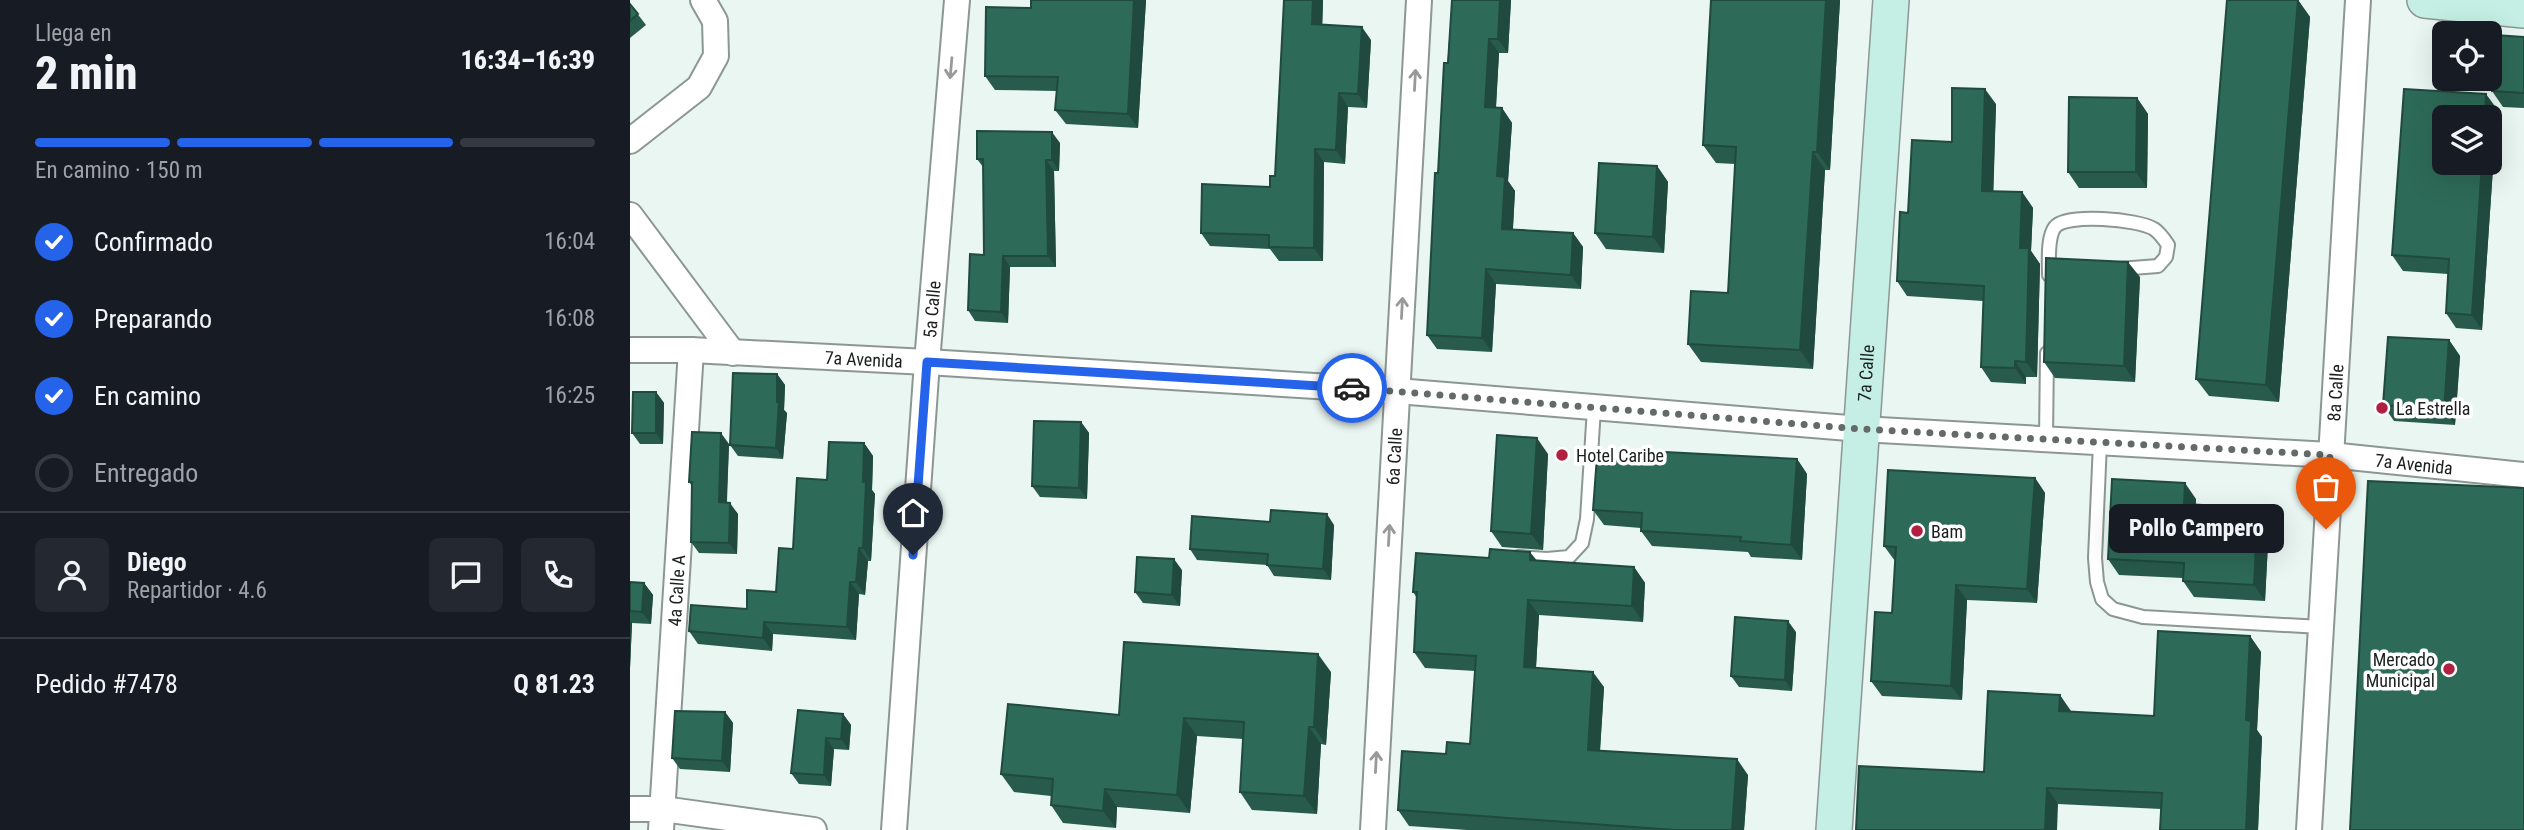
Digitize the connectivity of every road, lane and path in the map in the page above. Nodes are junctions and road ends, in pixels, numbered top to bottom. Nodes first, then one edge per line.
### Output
1 (703, 0) edge
2 (957, 0) edge
3 (1419, 0) edge
4 (1891, 0) edge
5 (2358, 0) edge
6 (2424, 0) edge
7 (2524, 10) edge
8 (630, 141) edge
9 (630, 215) edge
10 (2100, 268) edge
11 (2049, 292) edge
12 (2048, 345) edge
13 (630, 350) edge
14 (691, 350) junction
15 (733, 353) junction
16 (927, 362) junction
17 (1397, 391) junction
18 (1594, 408) junction
19 (1861, 429) junction
20 (2046, 439) junction
21 (2099, 443) junction
22 (2330, 455) junction
23 (2524, 475) edge
24 (1507, 556) edge
25 (2321, 627) junction
26 (630, 809) edge
27 (662, 820) edge
28 (814, 830) edge
29 (894, 830) edge
30 (1373, 830) edge
31 (1834, 830) edge
32 (2309, 830) edge

1 - 8 street
2 -> 16 street, 5a Calle
17 -> 3 street, 6a Calle
4 - 19 street, 7a Calle
5 - 22 street, 8a Calle
6 - 7 street
9 - 15 street
10 - 11 lane
12 - 20 lane
13 - 14 street, 7a Avenida
14 - 15 street, 7a Avenida
14 - 27 street, 4a Calle A
15 - 16 street, 7a Avenida
16 - 17 street, 7a Avenida
16 - 29 street, 5a Calle
17 - 18 street, 7a Avenida
30 -> 17 street, 6a Calle
18 - 19 street, 7a Avenida
18 - 24 lane
19 - 20 street, 7a Avenida
19 - 31 street, 7a Calle
20 - 21 street, 7a Avenida
21 - 22 street, 7a Avenida
21 - 25 lane
22 - 23 street, 7a Avenida
22 - 25 street, 8a Calle
25 - 32 street, 8a Calle
26 - 27 street
27 - 28 street

